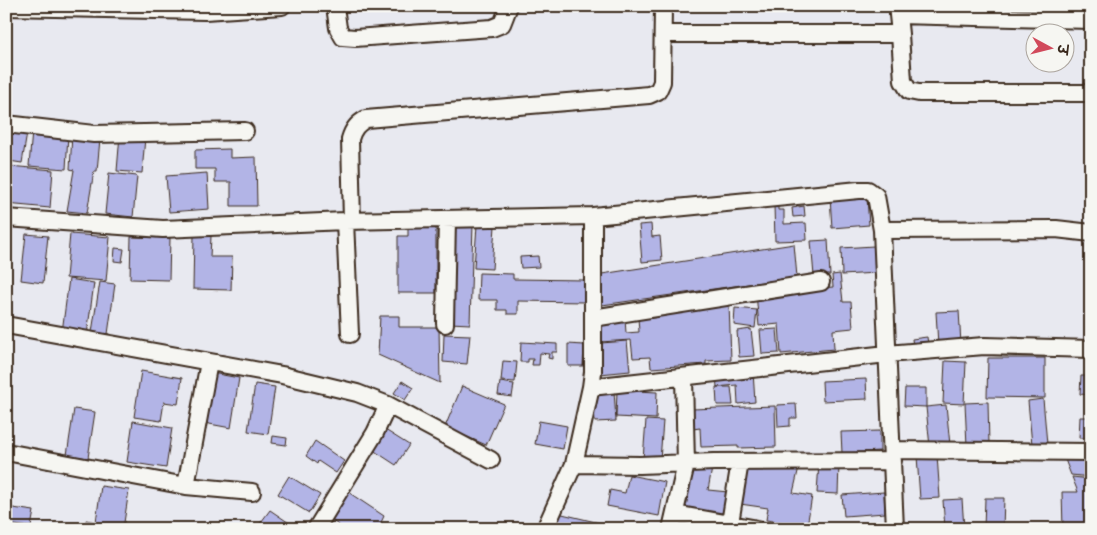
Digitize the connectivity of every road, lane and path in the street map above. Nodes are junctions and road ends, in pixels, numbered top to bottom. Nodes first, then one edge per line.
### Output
1 (282, 6) edge
2 (336, 6) edge
3 (509, 6) edge
4 (662, 6) edge
5 (6, 7) edge
6 (898, 10) edge
7 (1091, 20) edge
8 (663, 34) junction
9 (900, 34) junction
10 (1091, 93) edge
11 (6, 124) edge
12 (245, 131) dead end
13 (593, 216) junction
14 (6, 218) edge
15 (447, 219) junction
16 (349, 221) junction
17 (882, 230) junction
18 (1091, 232) edge
19 (821, 282) dead end
20 (593, 318) junction
21 (445, 324) dead end
22 (6, 325) edge
23 (350, 334) dead end
24 (1091, 349) edge
25 (887, 354) junction
26 (209, 362) junction
27 (684, 377) junction
28 (591, 388) junction
29 (388, 405) junction
30 (6, 452) edge
31 (1091, 452) edge
32 (892, 456) junction
33 (491, 460) dead end
34 (740, 462) junction
35 (574, 464) junction
36 (686, 464) junction
37 (186, 486) junction
38 (252, 492) dead end
39 (673, 521) edge
40 (730, 526) edge
41 (316, 529) edge
42 (546, 529) edge
43 (758, 529) edge
44 (895, 529) edge

1 - 5 street
2 - 3 street
4 - 8 street
6 - 7 street
6 - 9 street
8 - 9 street
8 - 16 street
9 - 10 street
11 - 12 street
13 - 15 street
13 - 17 street
13 - 20 street
14 - 16 street
15 - 16 street
15 - 21 street
16 - 23 street
17 - 18 street
17 - 25 street
19 - 20 street
20 - 28 street
22 - 26 street
24 - 25 street
25 - 27 street
25 - 32 street
26 - 29 street
26 - 37 street
27 - 28 street
27 - 36 street
28 - 35 street
29 - 33 street
29 - 41 street
30 - 37 street
31 - 32 street
32 - 34 street
32 - 44 street
34 - 36 street
34 - 40 street
35 - 36 street
35 - 42 street
36 - 39 street
37 - 38 street
39 - 40 street
40 - 43 street

